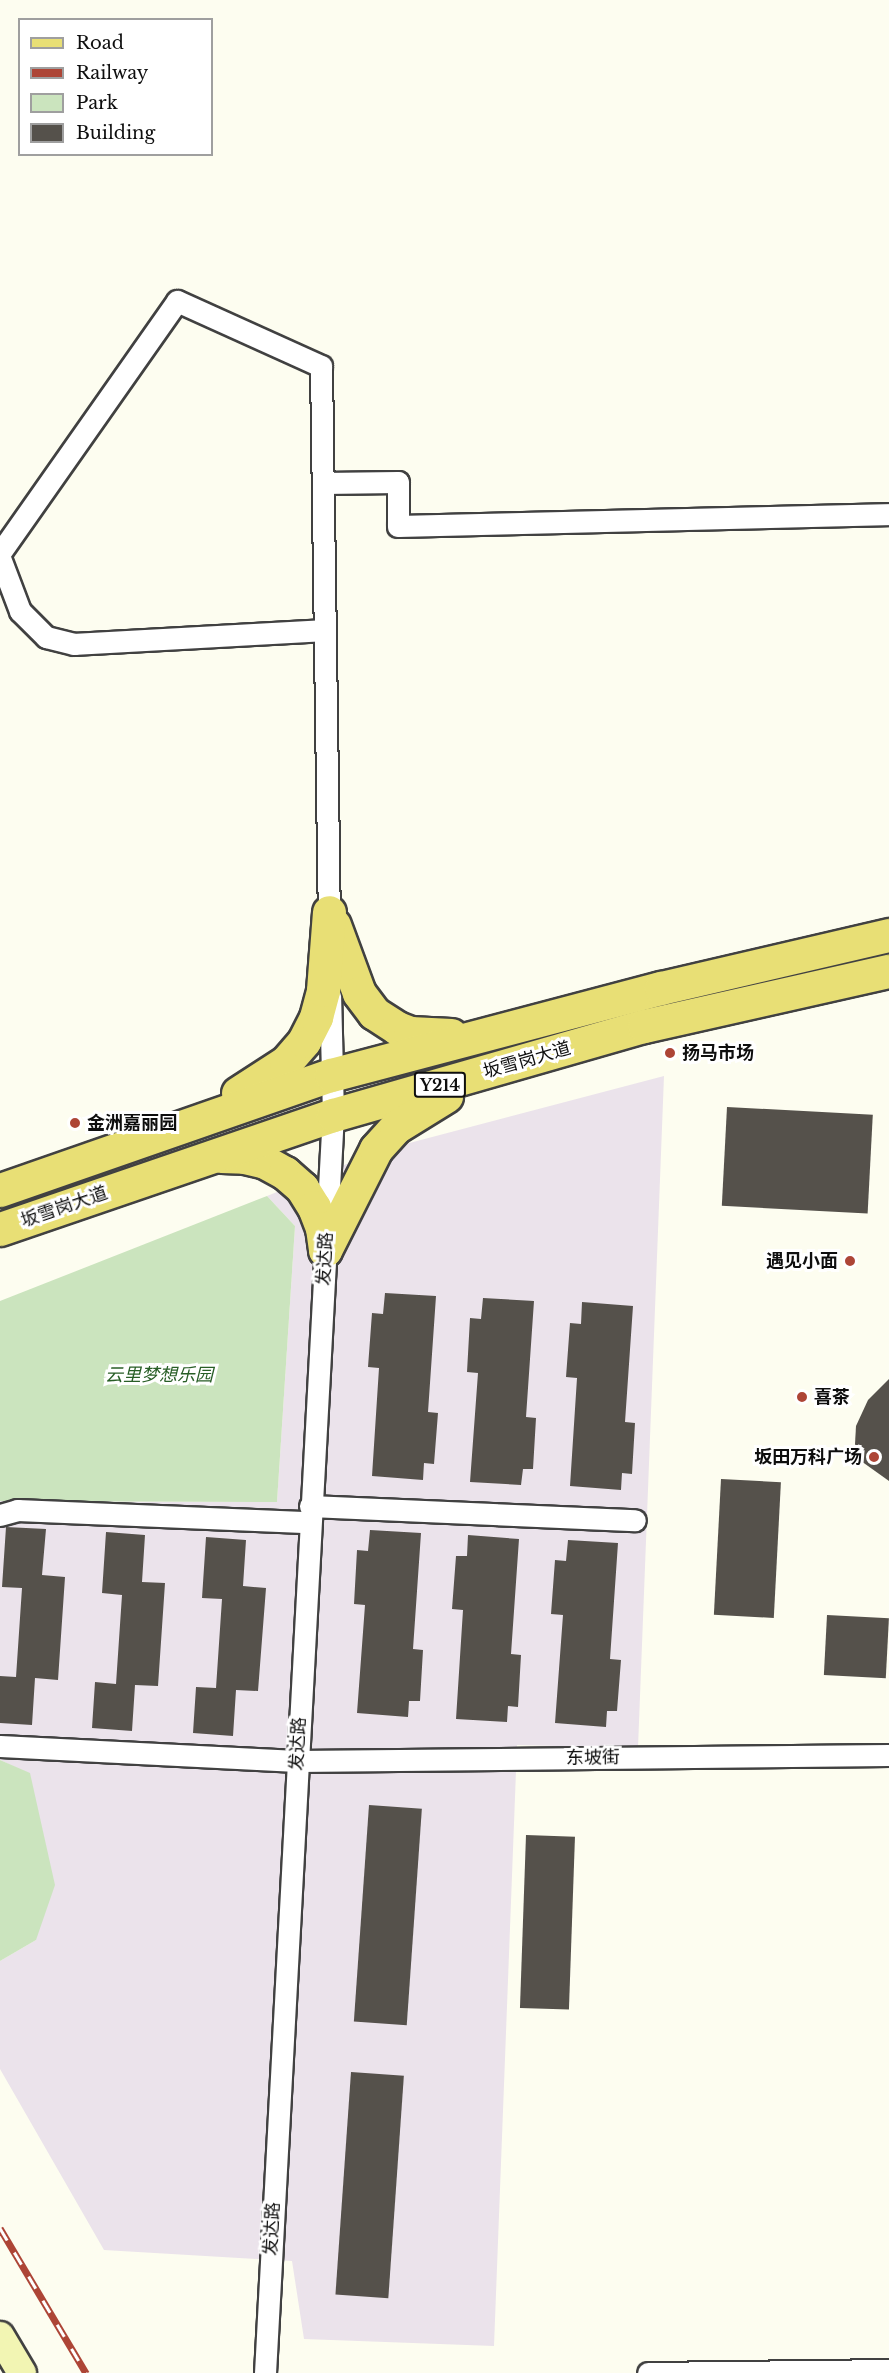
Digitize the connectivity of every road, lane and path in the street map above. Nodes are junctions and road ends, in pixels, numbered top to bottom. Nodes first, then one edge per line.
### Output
1 (323, 483) junction
2 (889, 514) edge
3 (0, 553) edge
4 (0, 558) edge
5 (325, 630) junction
6 (329, 912) junction
7 (889, 935) edge
8 (889, 971) edge
9 (481, 1036) junction
10 (488, 1071) junction
11 (332, 1075) junction
12 (333, 1115) junction
13 (192, 1123) junction
14 (200, 1161) junction
15 (0, 1190) edge
16 (0, 1229) edge
17 (325, 1250) junction
18 (310, 1514) junction
19 (0, 1515) edge
20 (635, 1520) dead end
21 (0, 1746) edge
22 (889, 1755) edge
23 (297, 1761) junction
24 (0, 2336) edge
25 (889, 2370) edge
26 (22, 2373) edge
27 (264, 2373) edge
28 (648, 2373) edge

1 - 2 street
1 - 3 street, 发达路
1 - 5 street, 发达路
4 - 5 street
5 - 6 street, 发达路
6 - 9 main road
6 - 11 street, 发达路
6 - 13 main road
7 - 9 main road, 坂雪岗大道 / Y214
8 - 10 main road, 坂雪岗大道 / Y214
9 - 11 main road, 坂雪岗大道 / Y214
10 - 12 main road, 坂雪岗大道 / Y214
10 - 17 main road
11 - 12 street, 发达路
11 - 13 main road, 坂雪岗大道 / Y214
12 - 14 main road, 坂雪岗大道 / Y214
12 - 17 street, 发达路
13 - 15 main road, 坂雪岗大道 / Y214
14 - 16 main road, 坂雪岗大道 / Y214
14 - 17 main road
17 - 18 street, 发达路
18 - 19 street
18 - 20 street
18 - 23 street, 发达路
21 - 23 street, 东坡街
22 - 23 street, 东坡街
23 - 27 street, 发达路
24 - 26 street
25 - 28 street

